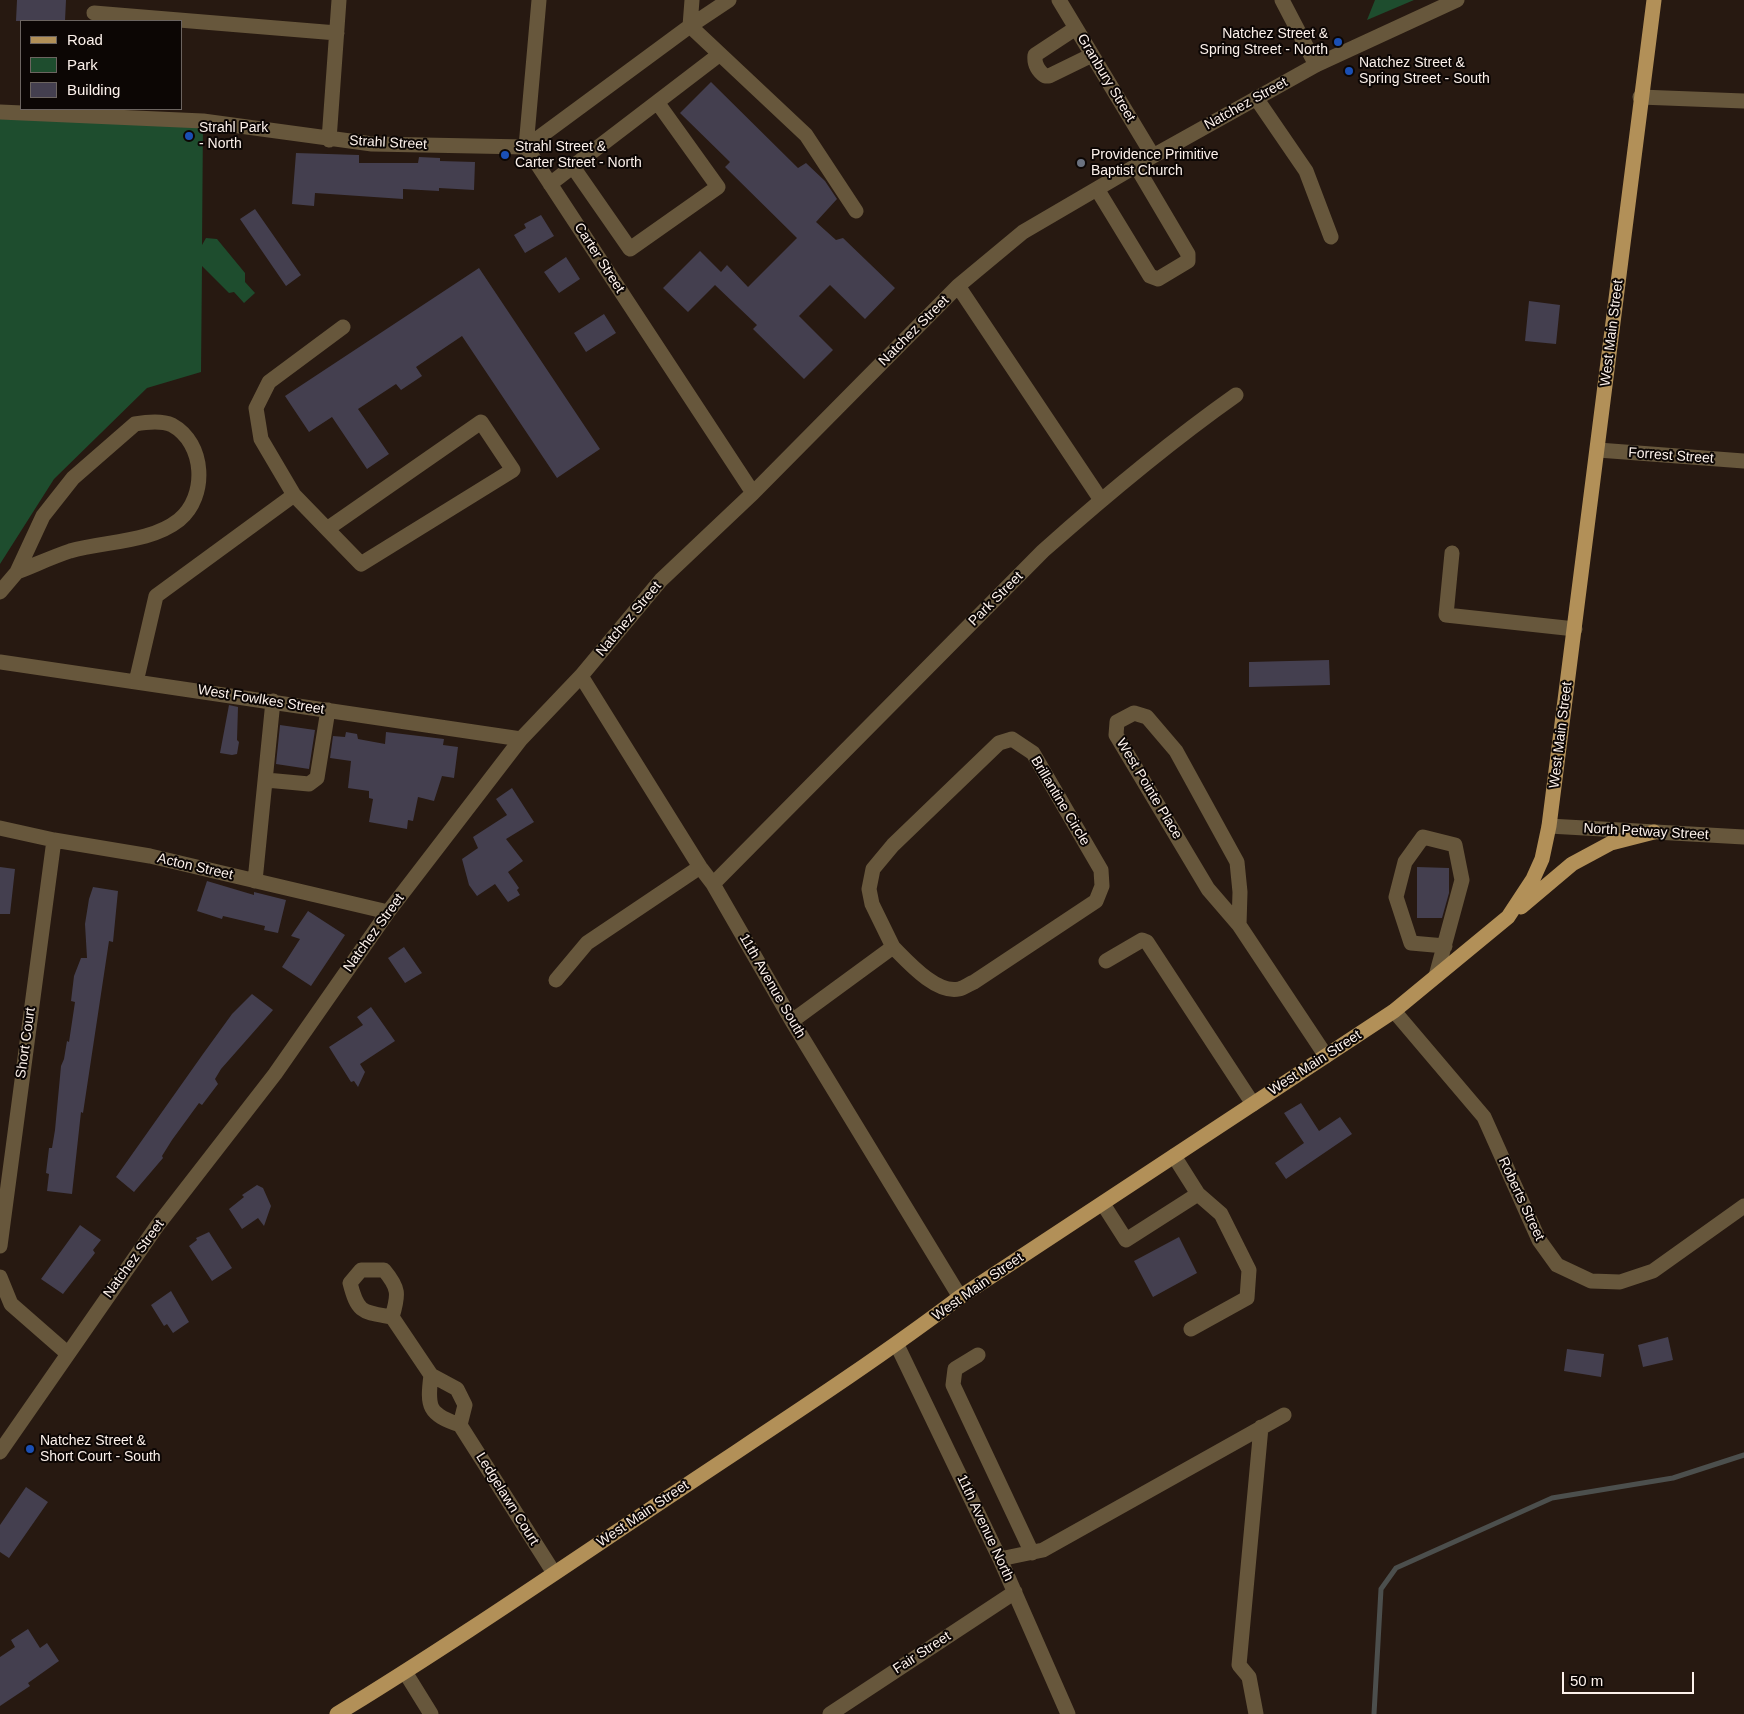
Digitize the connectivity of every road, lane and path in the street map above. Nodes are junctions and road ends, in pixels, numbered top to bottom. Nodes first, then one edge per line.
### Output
1 (339, 0) edge
2 (539, 0) edge
3 (692, 0) edge
4 (729, 0) edge
5 (1059, 0) edge
6 (1282, 0) edge
7 (1457, 0) edge
8 (1654, 0) edge
9 (95, 11) edge
10 (690, 26) junction
11 (1076, 28) junction
12 (336, 33) junction
13 (720, 54) junction
14 (1092, 55) junction
15 (1316, 65) junction
16 (1640, 96) junction
17 (1256, 98) junction
18 (1744, 101) edge
19 (657, 102) junction
20 (0, 112) edge
21 (90, 112) edge
22 (329, 140) junction
23 (526, 147) junction
24 (1153, 156) junction
25 (1136, 166) junction
26 (573, 167) junction
27 (550, 184) junction
28 (1097, 189) junction
29 (856, 211) dead end
30 (1331, 237) dead end
31 (958, 286) junction
32 (343, 327) dead end
33 (1236, 395) dead end
34 (1598, 450) junction
35 (1744, 461) edge
36 (753, 493) junction
37 (294, 495) junction
38 (1100, 500) junction
39 (327, 529) junction
40 (1452, 554) dead end
41 (17, 572) junction
42 (0, 592) edge
43 (1575, 629) junction
44 (0, 662) edge
45 (581, 676) junction
46 (136, 682) junction
47 (273, 701) junction
48 (328, 710) junction
49 (521, 739) junction
50 (266, 780) junction
51 (1549, 826) junction
52 (0, 828) edge
53 (1654, 832) junction
54 (1744, 837) edge
55 (54, 840) junction
56 (700, 867) junction
57 (255, 881) junction
58 (713, 884) junction
59 (388, 912) junction
60 (1508, 917) junction
61 (1239, 925) junction
62 (1445, 946) junction
63 (893, 947) junction
64 (1106, 961) dead end
65 (1436, 976) junction
66 (556, 980) dead end
67 (1394, 1011) junction
68 (792, 1021) junction
69 (1326, 1056) junction
70 (1253, 1104) junction
71 (1174, 1156) junction
72 (1198, 1194) junction
73 (1103, 1204) junction
74 (1744, 1206) edge
75 (0, 1246) edge
76 (0, 1277) edge
77 (960, 1298) junction
78 (392, 1317) dead end
79 (1191, 1329) dead end
80 (897, 1345) junction
81 (67, 1353) junction
82 (978, 1355) dead end
83 (431, 1375) junction
84 (1284, 1415) dead end
85 (460, 1425) junction
86 (1261, 1427) junction
87 (0, 1452) edge
88 (1032, 1552) junction
89 (1000, 1559) junction
90 (554, 1573) junction
91 (1015, 1592) junction
92 (405, 1672) junction
93 (337, 1714) edge
94 (431, 1714) edge
95 (830, 1714) edge
96 (1068, 1714) edge
97 (1256, 1714) edge

1 - 12 street
2 - 23 street
3 - 10 street
4 - 10 street
5 - 11 street, Granbury Street
6 - 15 street
7 - 15 street, Natchez Street
8 - 16 main road, West Main Street
9 - 12 street
10 - 13 street
10 - 23 street
11 - 14 street, Granbury Street
11 - 14 street
12 - 22 street
13 - 19 street
13 - 29 street
14 - 24 street, Granbury Street
15 - 17 street, Natchez Street
16 - 18 street
16 - 34 main road, West Main Street
17 - 24 street, Natchez Street
17 - 30 street
19 - 26 street
19 - 26 street
20 - 21 street, Strahl Street
21 - 22 street, Strahl Street
22 - 23 street, Strahl Street
23 - 27 street, Carter Street
24 - 25 street, Natchez Street
25 - 28 street, Natchez Street
25 - 28 street
26 - 27 street
27 - 36 street, Carter Street
28 - 31 street, Natchez Street
31 - 36 street, Natchez Street
31 - 38 street
32 - 37 street
33 - 38 street, Park Street
34 - 35 street, Forrest Street
34 - 43 main road, West Main Street
36 - 45 street, Natchez Street
37 - 39 street
37 - 46 street
38 - 58 street, Park Street
39 - 39 street
40 - 43 street
41 - 41 street
41 - 42 street
43 - 51 main road, West Main Street
44 - 46 street, West Fowlkes Street
45 - 49 street, Natchez Street
45 - 56 street, 11th Avenue South
46 - 47 street, West Fowlkes Street
47 - 48 street, West Fowlkes Street
47 - 50 street
48 - 49 street, West Fowlkes Street
48 - 50 street
49 - 59 street, Natchez Street
50 - 57 street
51 - 53 street, North Petway Street
51 - 60 main road, West Main Street
52 - 55 street, Acton Street
53 - 54 street, North Petway Street
53 - 60 main road
55 - 57 street, Acton Street
55 - 75 street, Short Court
56 - 58 street, 11th Avenue South
56 - 66 street
57 - 59 street, Acton Street
58 - 68 street, 11th Avenue South
59 - 81 street, Natchez Street
60 - 65 main road, West Main Street
61 - 61 street, West Pointe Place
61 - 69 street, West Pointe Place
62 - 62 street
62 - 65 street
63 - 63 street, Brillantine Circle
63 - 68 street
64 - 70 street
65 - 67 main road, West Main Street
67 - 69 main road, West Main Street
67 - 74 street, Roberts Street
68 - 77 street, 11th Avenue South
69 - 70 main road, West Main Street
70 - 71 main road, West Main Street
71 - 72 street
71 - 73 main road, West Main Street
72 - 73 street
72 - 79 street
73 - 77 main road, West Main Street
76 - 81 street
77 - 80 main road, West Main Street
78 - 83 street
80 - 89 street, 11th Avenue North
80 - 90 main road, West Main Street
81 - 87 street, Natchez Street
82 - 88 street
83 - 85 street
83 - 85 street
84 - 86 street
85 - 90 street, Ledgelawn Court
86 - 88 street
86 - 97 street
88 - 89 street
89 - 91 street, 11th Avenue North
90 - 92 main road, West Main Street
91 - 95 street, Fair Street
91 - 96 street, 11th Avenue North
92 - 93 main road, West Main Street
92 - 94 street

